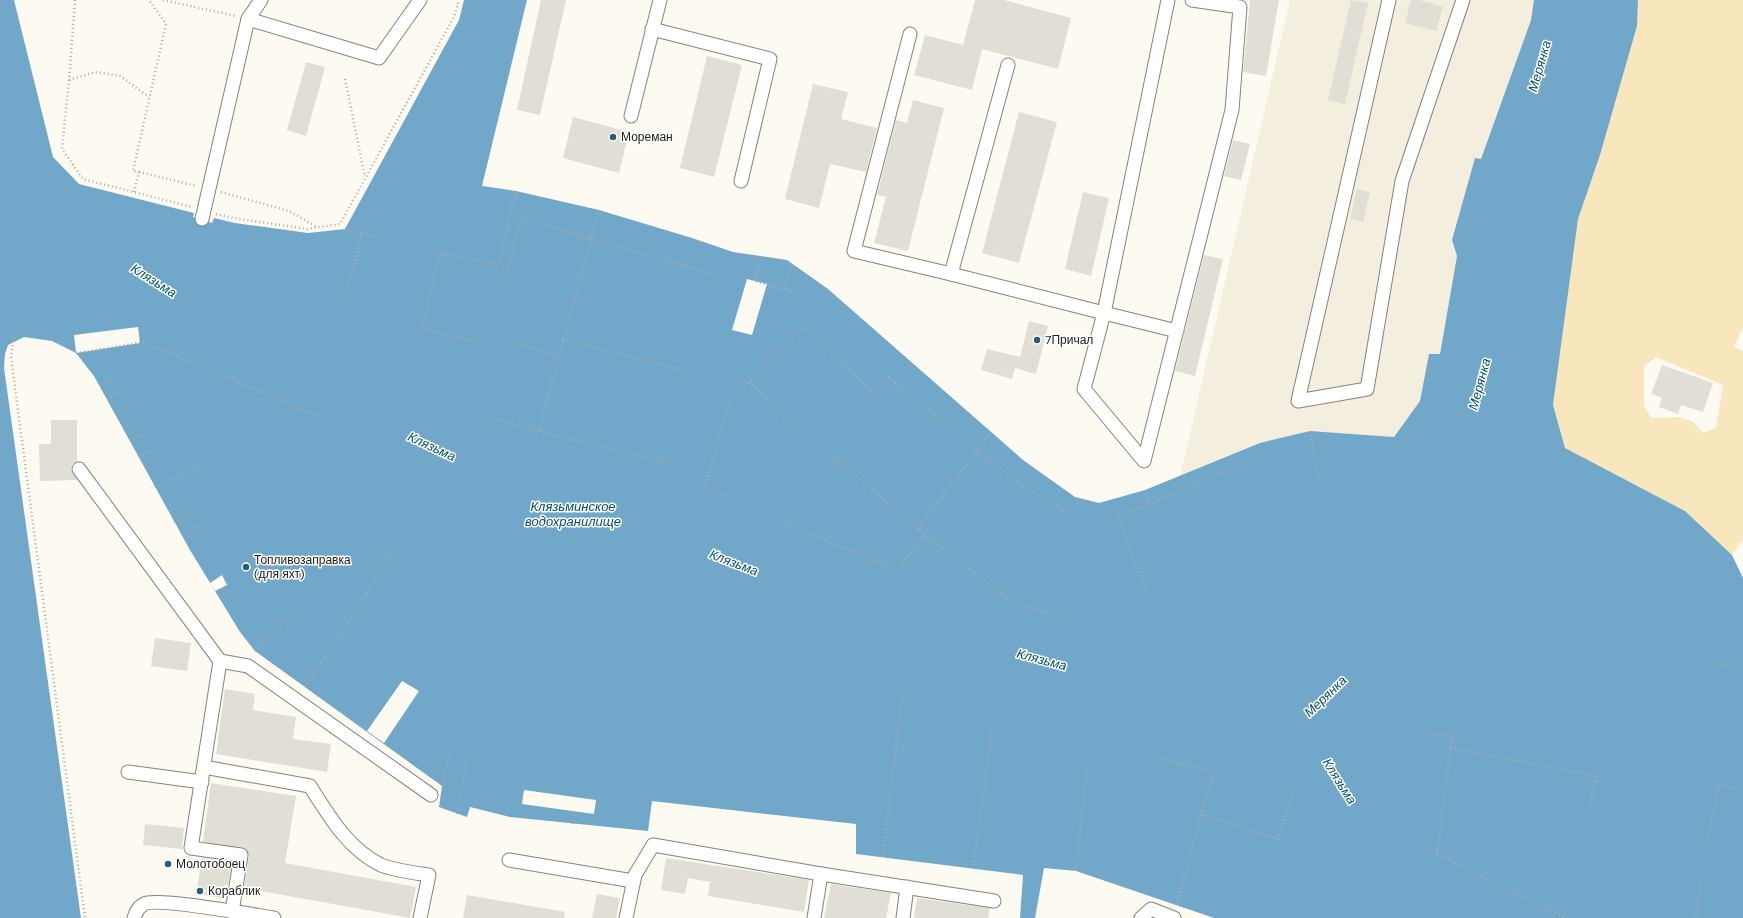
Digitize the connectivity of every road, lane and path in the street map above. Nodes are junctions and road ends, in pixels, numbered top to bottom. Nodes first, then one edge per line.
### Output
1 (75, 0) edge
2 (149, 0) edge
3 (163, 0) edge
4 (261, 0) edge
5 (420, 0) edge
6 (459, 0) edge
7 (660, 0) edge
8 (1168, 0) edge
9 (1192, 0) edge
10 (1389, 0) edge
11 (1462, 0) edge
12 (248, 19) junction
13 (652, 29) junction
14 (910, 34) dead end
15 (1008, 65) dead end
16 (345, 78) dead end
17 (69, 80) junction
18 (149, 97) junction
19 (631, 116) dead end
20 (139, 172) junction
21 (366, 178) junction
22 (741, 181) dead end
23 (209, 189) junction
24 (516, 191) dead end
25 (134, 192) junction
26 (598, 210) dead end
27 (203, 215) junction
28 (317, 227) junction
29 (345, 229) dead end
30 (362, 234) junction
31 (379, 238) dead end
32 (592, 239) junction
33 (761, 256) dead end
34 (792, 263) dead end
35 (951, 274) junction
36 (715, 275) dead end
37 (506, 279) dead end
38 (784, 289) junction
39 (795, 292) dead end
40 (346, 295) dead end
41 (1104, 312) junction
42 (24, 326) dead end
43 (1177, 331) junction
44 (563, 339) junction
45 (468, 341) dead end
46 (513, 343) dead end
47 (76, 353) dead end
48 (559, 356) junction
49 (681, 370) dead end
50 (118, 376) dead end
51 (750, 382) junction
52 (100, 386) dead end
53 (125, 389) dead end
54 (107, 399) dead end
55 (133, 404) dead end
56 (115, 414) dead end
57 (318, 416) dead end
58 (485, 417) dead end
59 (142, 418) dead end
60 (123, 428) dead end
61 (539, 431) junction
62 (1310, 431) dead end
63 (148, 432) dead end
64 (991, 433) dead end
65 (801, 437) dead end
66 (130, 442) dead end
67 (157, 447) dead end
68 (978, 451) junction
69 (829, 453) dead end
70 (139, 457) dead end
71 (166, 458) dead end
72 (666, 463) dead end
73 (201, 464) dead end
74 (79, 469) dead end
75 (146, 470) dead end
76 (1227, 471) dead end
77 (1319, 482) dead end
78 (155, 487) dead end
79 (1145, 490) dead end
80 (725, 496) dead end
81 (184, 498) dead end
82 (1149, 503) junction
83 (166, 507) dead end
84 (192, 511) dead end
85 (1066, 512) dead end
86 (780, 521) dead end
87 (174, 522) dead end
88 (201, 524) dead end
89 (918, 528) junction
90 (925, 535) junction
91 (182, 536) dead end
92 (207, 540) dead end
93 (372, 546) dead end
94 (190, 550) dead end
95 (391, 557) junction
96 (406, 566) dead end
97 (1148, 595) dead end
98 (309, 598) dead end
99 (1069, 622) dead end
100 (255, 651) dead end
101 (1743, 658) edge
102 (220, 661) junction
103 (1716, 667) dead end
104 (305, 687) dead end
105 (902, 694) dead end
106 (993, 723) dead end
107 (1427, 733) dead end
108 (1451, 748) junction
109 (449, 752) dead end
110 (467, 756) dead end
111 (1160, 758) dead end
112 (204, 767) junction
113 (1088, 771) dead end
114 (128, 772) dead end
115 (202, 782) junction
116 (442, 786) dead end
117 (1743, 789) edge
118 (1293, 791) dead end
119 (431, 795) dead end
120 (1590, 807) dead end
121 (574, 811) dead end
122 (457, 814) dead end
123 (1201, 815) junction
124 (573, 824) dead end
125 (1706, 844) dead end
126 (883, 856) dead end
127 (509, 860) dead end
128 (973, 869) dead end
129 (1076, 871) dead end
130 (821, 874) junction
131 (1701, 880) dead end
132 (634, 881) junction
133 (907, 887) junction
134 (994, 900) dead end
135 (1177, 905) dead end
136 (232, 912) junction
137 (85, 918) edge
138 (134, 918) edge
139 (274, 918) edge
140 (420, 918) edge
141 (626, 918) edge
142 (814, 918) edge
143 (903, 918) edge
144 (1141, 918) edge
145 (1174, 918) edge
146 (1568, 918) edge
147 (1696, 918) edge

1 - 17 path
2 - 18 path
3 - 12 path
4 - 12 lane
5 - 12 lane
6 - 21 path
7 - 13 lane
8 - 41 lane
9 - 43 lane
10 - 11 lane
12 - 23 lane
13 - 19 lane
13 - 22 lane
14 - 35 lane
15 - 35 lane
16 - 21 path
17 - 18 path
17 - 25 path
18 - 20 path
20 - 23 path
20 - 25 path
21 - 28 path
23 - 27 lane
23 - 28 path
24 - 45 path
25 - 27 path
26 - 32 path
27 - 28 path
29 - 30 path
30 - 31 path
30 - 40 path
32 - 36 path
32 - 37 path
32 - 44 path
33 - 38 path
34 - 38 path
35 - 41 lane
38 - 39 path
41 - 43 lane
41 - 43 lane
42 - 137 path
44 - 48 path
44 - 49 path
46 - 48 path
47 - 57 path
48 - 61 path
50 - 52 path
51 - 65 path
51 - 68 path
51 - 80 path
53 - 54 path
55 - 56 path
58 - 61 path
59 - 60 path
61 - 72 path
62 - 77 path
63 - 66 path
64 - 68 path
67 - 70 path
68 - 85 path
68 - 89 path
69 - 89 path
71 - 75 path
73 - 78 path
74 - 102 lane
76 - 82 path
79 - 82 path
81 - 83 path
82 - 97 path
84 - 87 path
86 - 90 path
88 - 91 path
89 - 90 path
90 - 99 path
92 - 94 path
93 - 95 path
95 - 96 path
95 - 104 path
98 - 100 path
101 - 103 path
102 - 112 lane
102 - 119 lane
105 - 126 path
106 - 128 path
107 - 108 path
108 - 120 path
108 - 146 path
109 - 116 path
110 - 122 path
111 - 123 path
112 - 115 lane
112 - 140 lane
113 - 129 path
114 - 115 lane
115 - 136 lane
117 - 125 path
118 - 123 path
121 - 124 path
123 - 135 path
127 - 132 lane
130 - 132 lane
130 - 133 lane
130 - 142 lane
131 - 147 path
132 - 141 lane
133 - 134 lane
133 - 143 lane
136 - 138 lane
136 - 139 lane
144 - 145 lane

